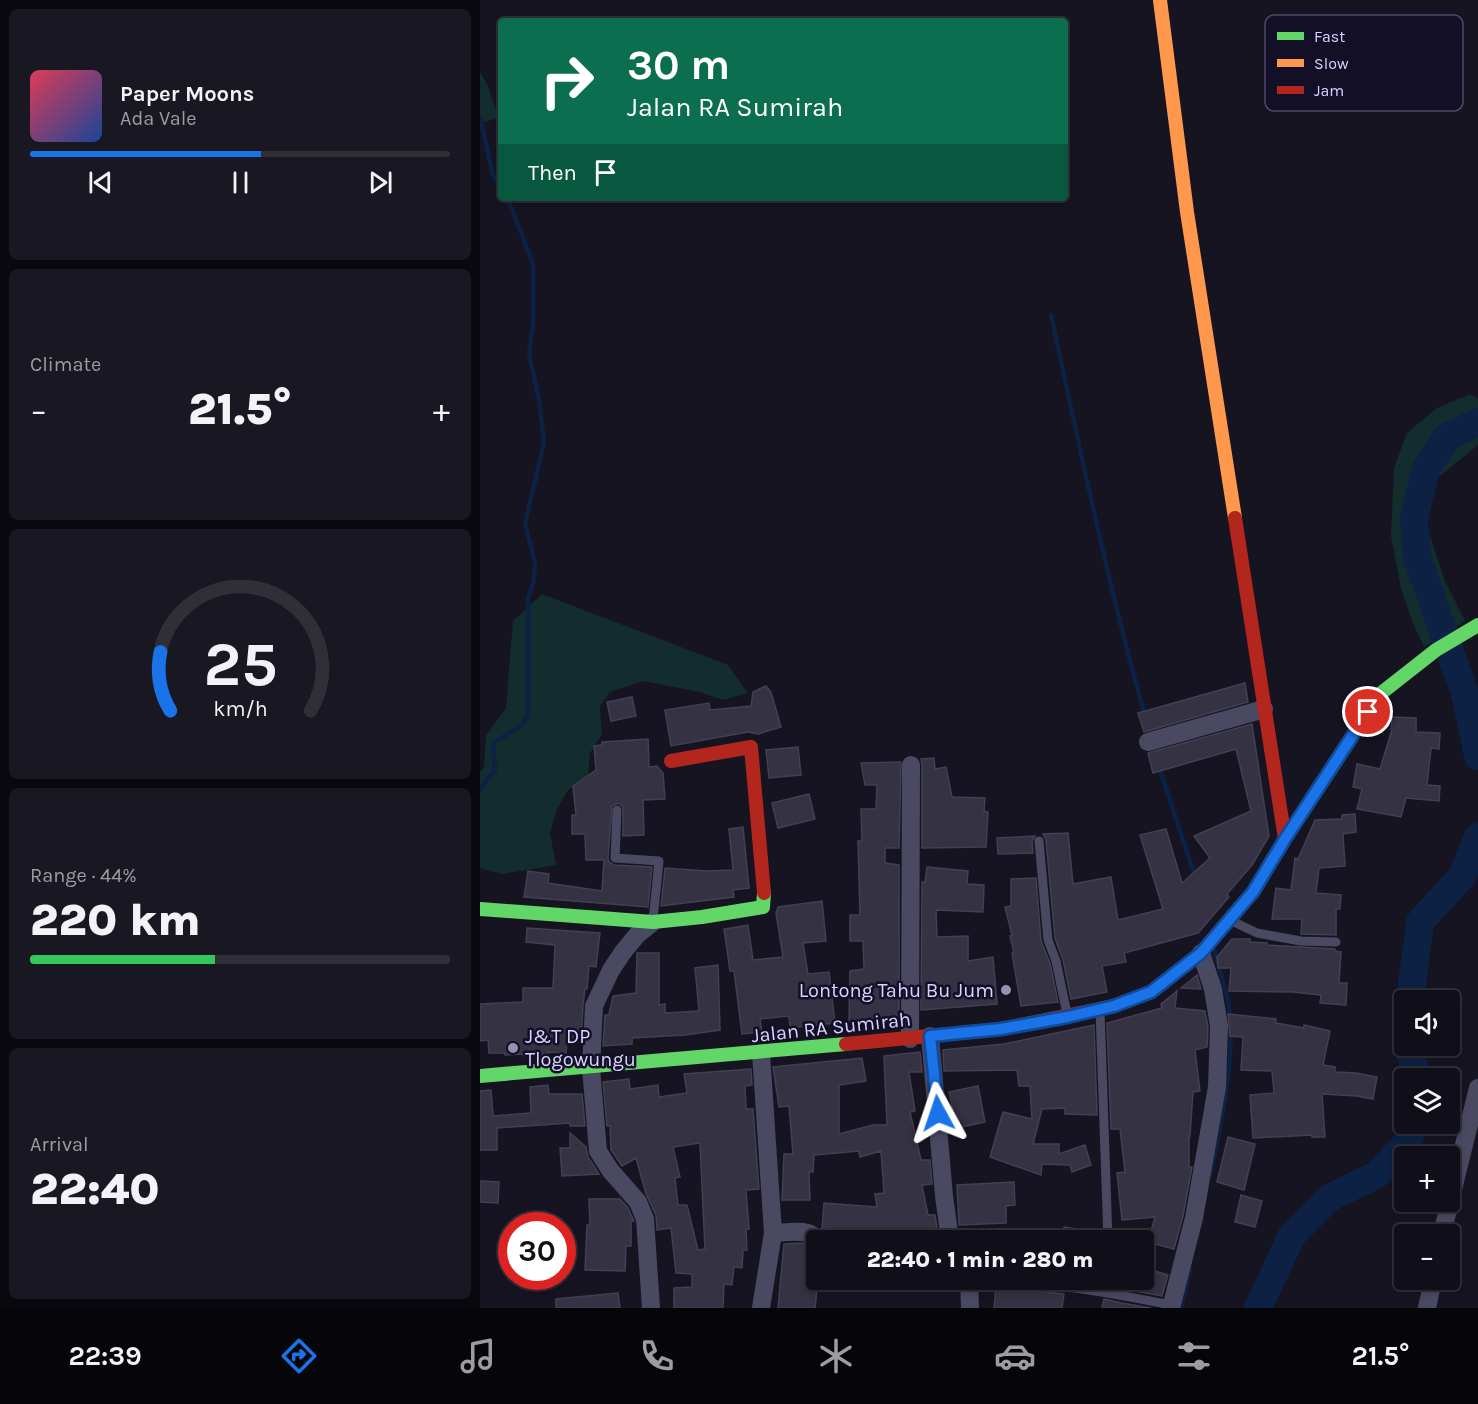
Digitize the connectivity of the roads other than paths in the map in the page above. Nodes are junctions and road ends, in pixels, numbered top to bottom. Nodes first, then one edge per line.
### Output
1 (1160, 0) edge
2 (1478, 625) edge
3 (1264, 710) junction
4 (1148, 742) dead end
5 (671, 761) dead end
6 (911, 765) dead end
7 (617, 810) dead end
8 (1285, 839) junction
9 (1038, 841) dead end
10 (480, 909) edge
11 (1230, 920) junction
12 (652, 922) junction
13 (1336, 942) dead end
14 (1204, 949) junction
15 (1100, 1010) junction
16 (1067, 1017) junction
17 (930, 1036) junction
18 (910, 1039) junction
19 (761, 1053) junction
20 (591, 1068) junction
21 (480, 1076) edge
22 (1478, 1088) edge
23 (1444, 1224) edge
24 (949, 1230) edge
25 (1108, 1230) edge
26 (806, 1232) edge
27 (773, 1233) junction
28 (969, 1290) edge
29 (1090, 1290) edge
30 (1431, 1290) edge
31 (1103, 1292) joint
32 (1171, 1306) edge
33 (651, 1308) edge
34 (761, 1308) edge
35 (970, 1308) edge
36 (1427, 1308) edge

1 - 3 street
2 - 8 street, Jalan RA Sumirah
3 - 4 street
3 - 8 street
5 - 12 street
6 - 18 street
7 - 12 lane
8 - 11 street, Jalan RA Sumirah
9 - 16 lane
10 - 12 street
11 - 13 lane
11 - 14 street, Jalan RA Sumirah
12 - 20 street
14 - 15 street, Jalan RA Sumirah
14 - 32 street
15 - 16 street, Jalan RA Sumirah
15 - 25 lane
16 - 17 street, Jalan RA Sumirah
17 - 18 street, Jalan RA Sumirah
17 - 24 street
18 - 19 street, Jalan RA Sumirah
19 - 20 street, Jalan RA Sumirah
19 - 27 street
20 - 21 street, Jalan RA Sumirah
20 - 33 street
22 - 23 street
26 - 27 street
27 - 34 street
28 - 35 street
29 - 31 lane
30 - 36 street
31 - 32 lane

